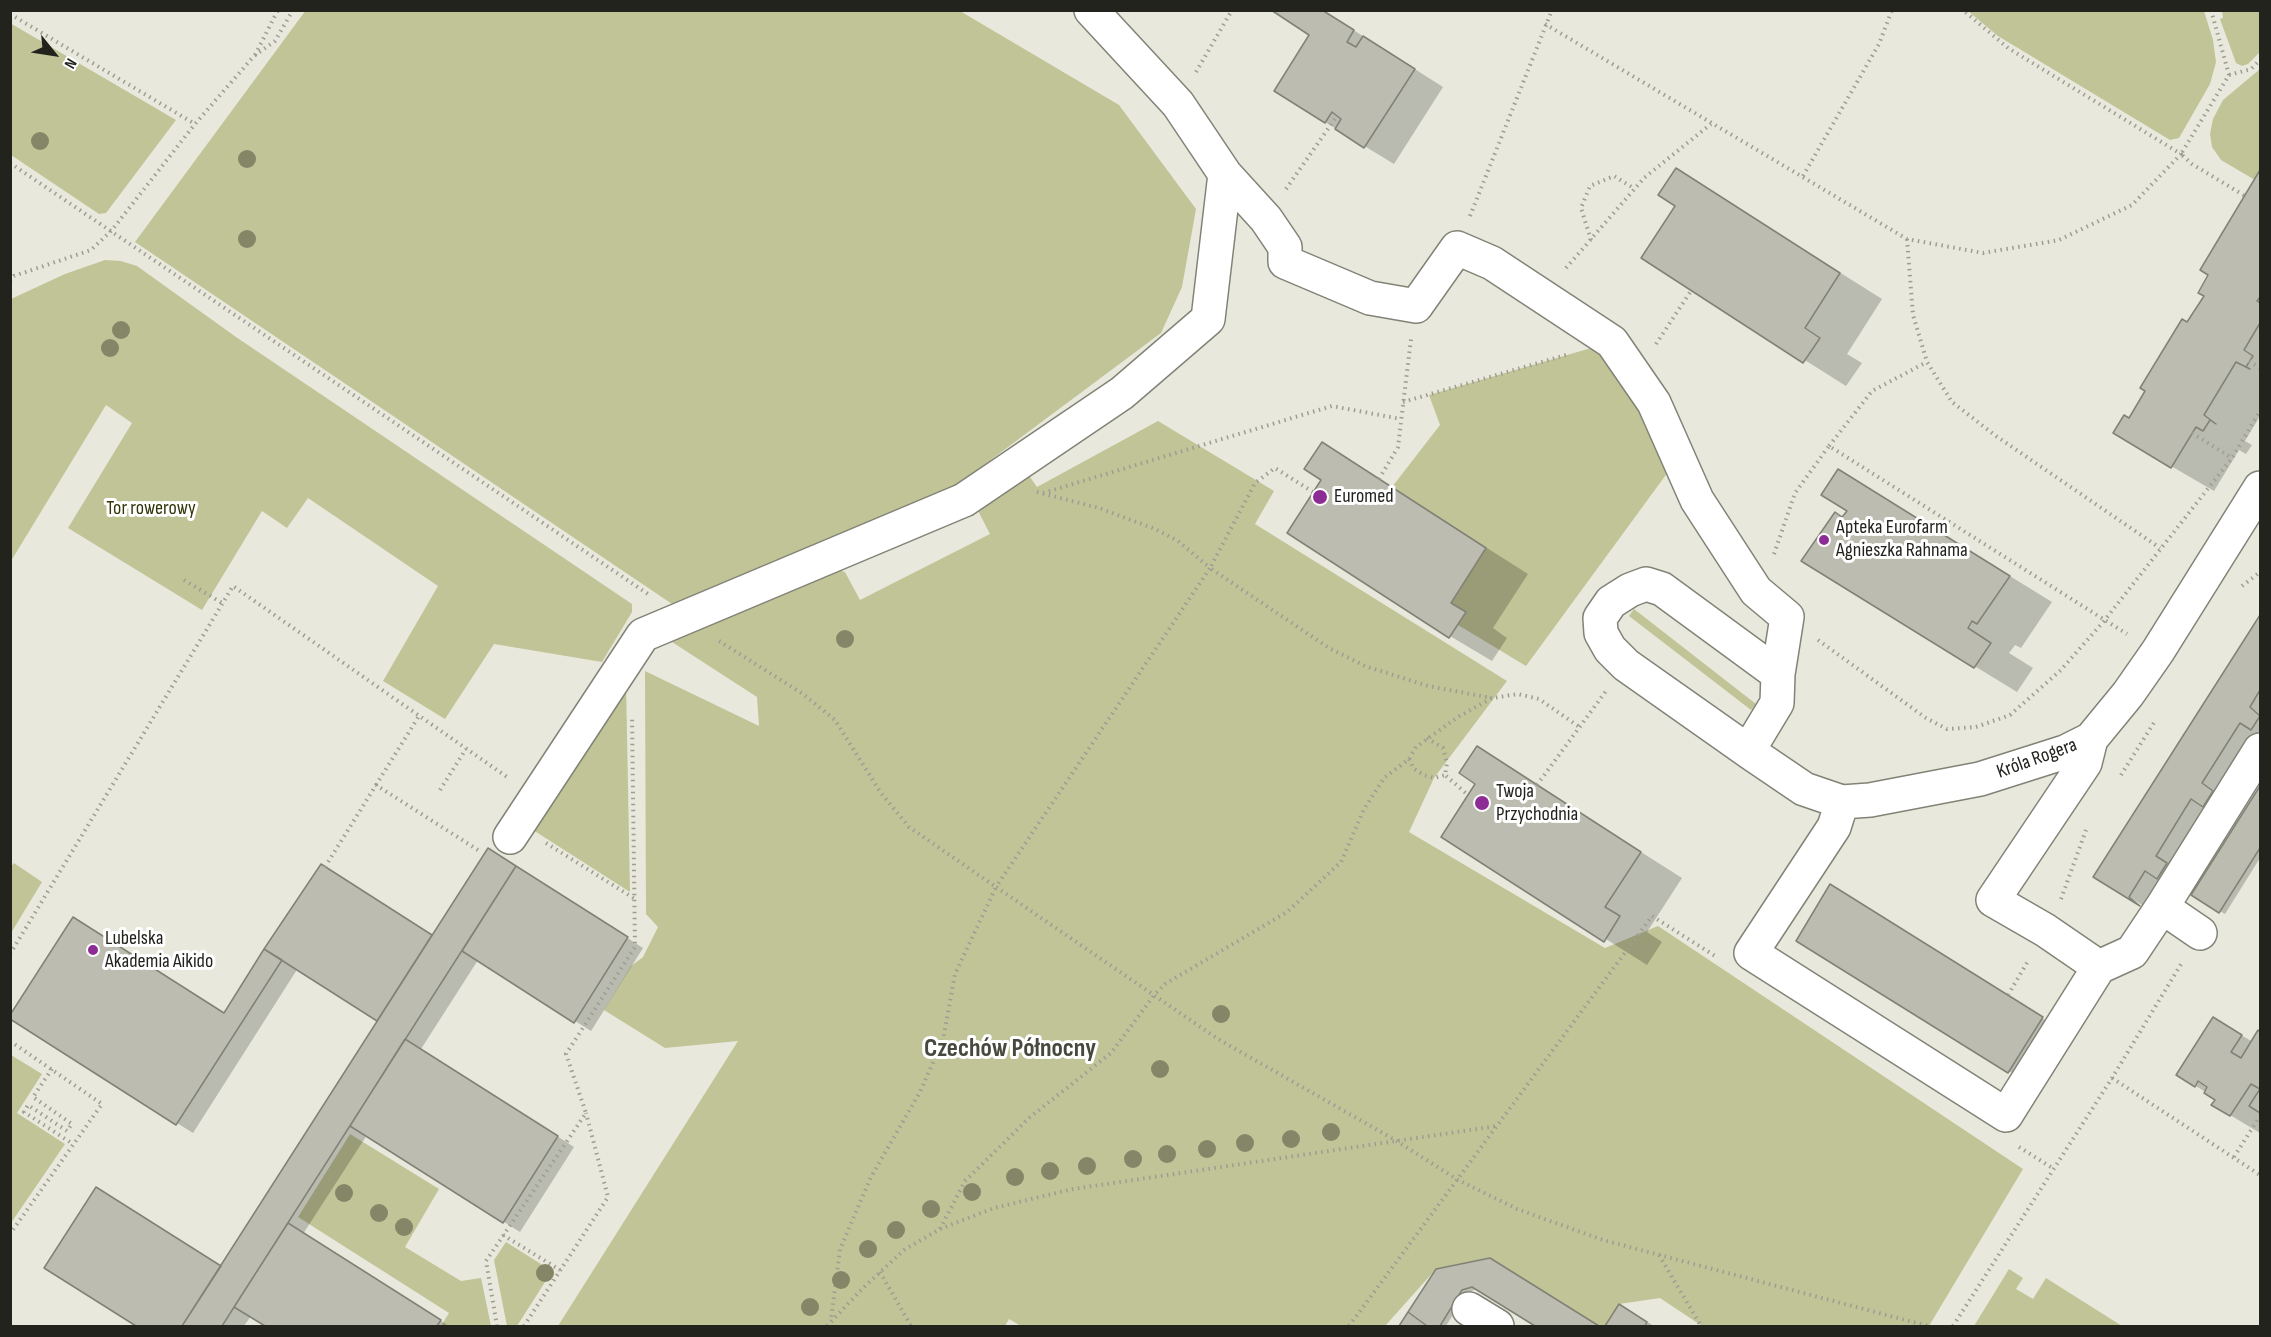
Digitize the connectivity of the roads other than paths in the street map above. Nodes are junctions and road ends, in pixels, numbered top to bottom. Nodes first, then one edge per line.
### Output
1 (1091, 10) edge
2 (1225, 174) junction
3 (2260, 488) edge
4 (1778, 674) junction
5 (2091, 739) junction
6 (2260, 750) edge
7 (1755, 757) junction
8 (1842, 802) junction
9 (504, 838) road end
10 (2162, 907) junction
11 (2200, 933) road end
12 (2099, 967) junction
13 (1469, 1309) dead end
14 (1497, 1326) edge

1 - 2 street
2 - 4 street
2 - 9 street
3 - 5 street, Króla Rogera
4 - 7 street
4 - 7 street, Króla Rogera
5 - 8 street, Króla Rogera
5 - 12 street
6 - 10 street
7 - 8 street, Króla Rogera
8 - 12 street
10 - 11 street
10 - 12 street
13 - 14 street

